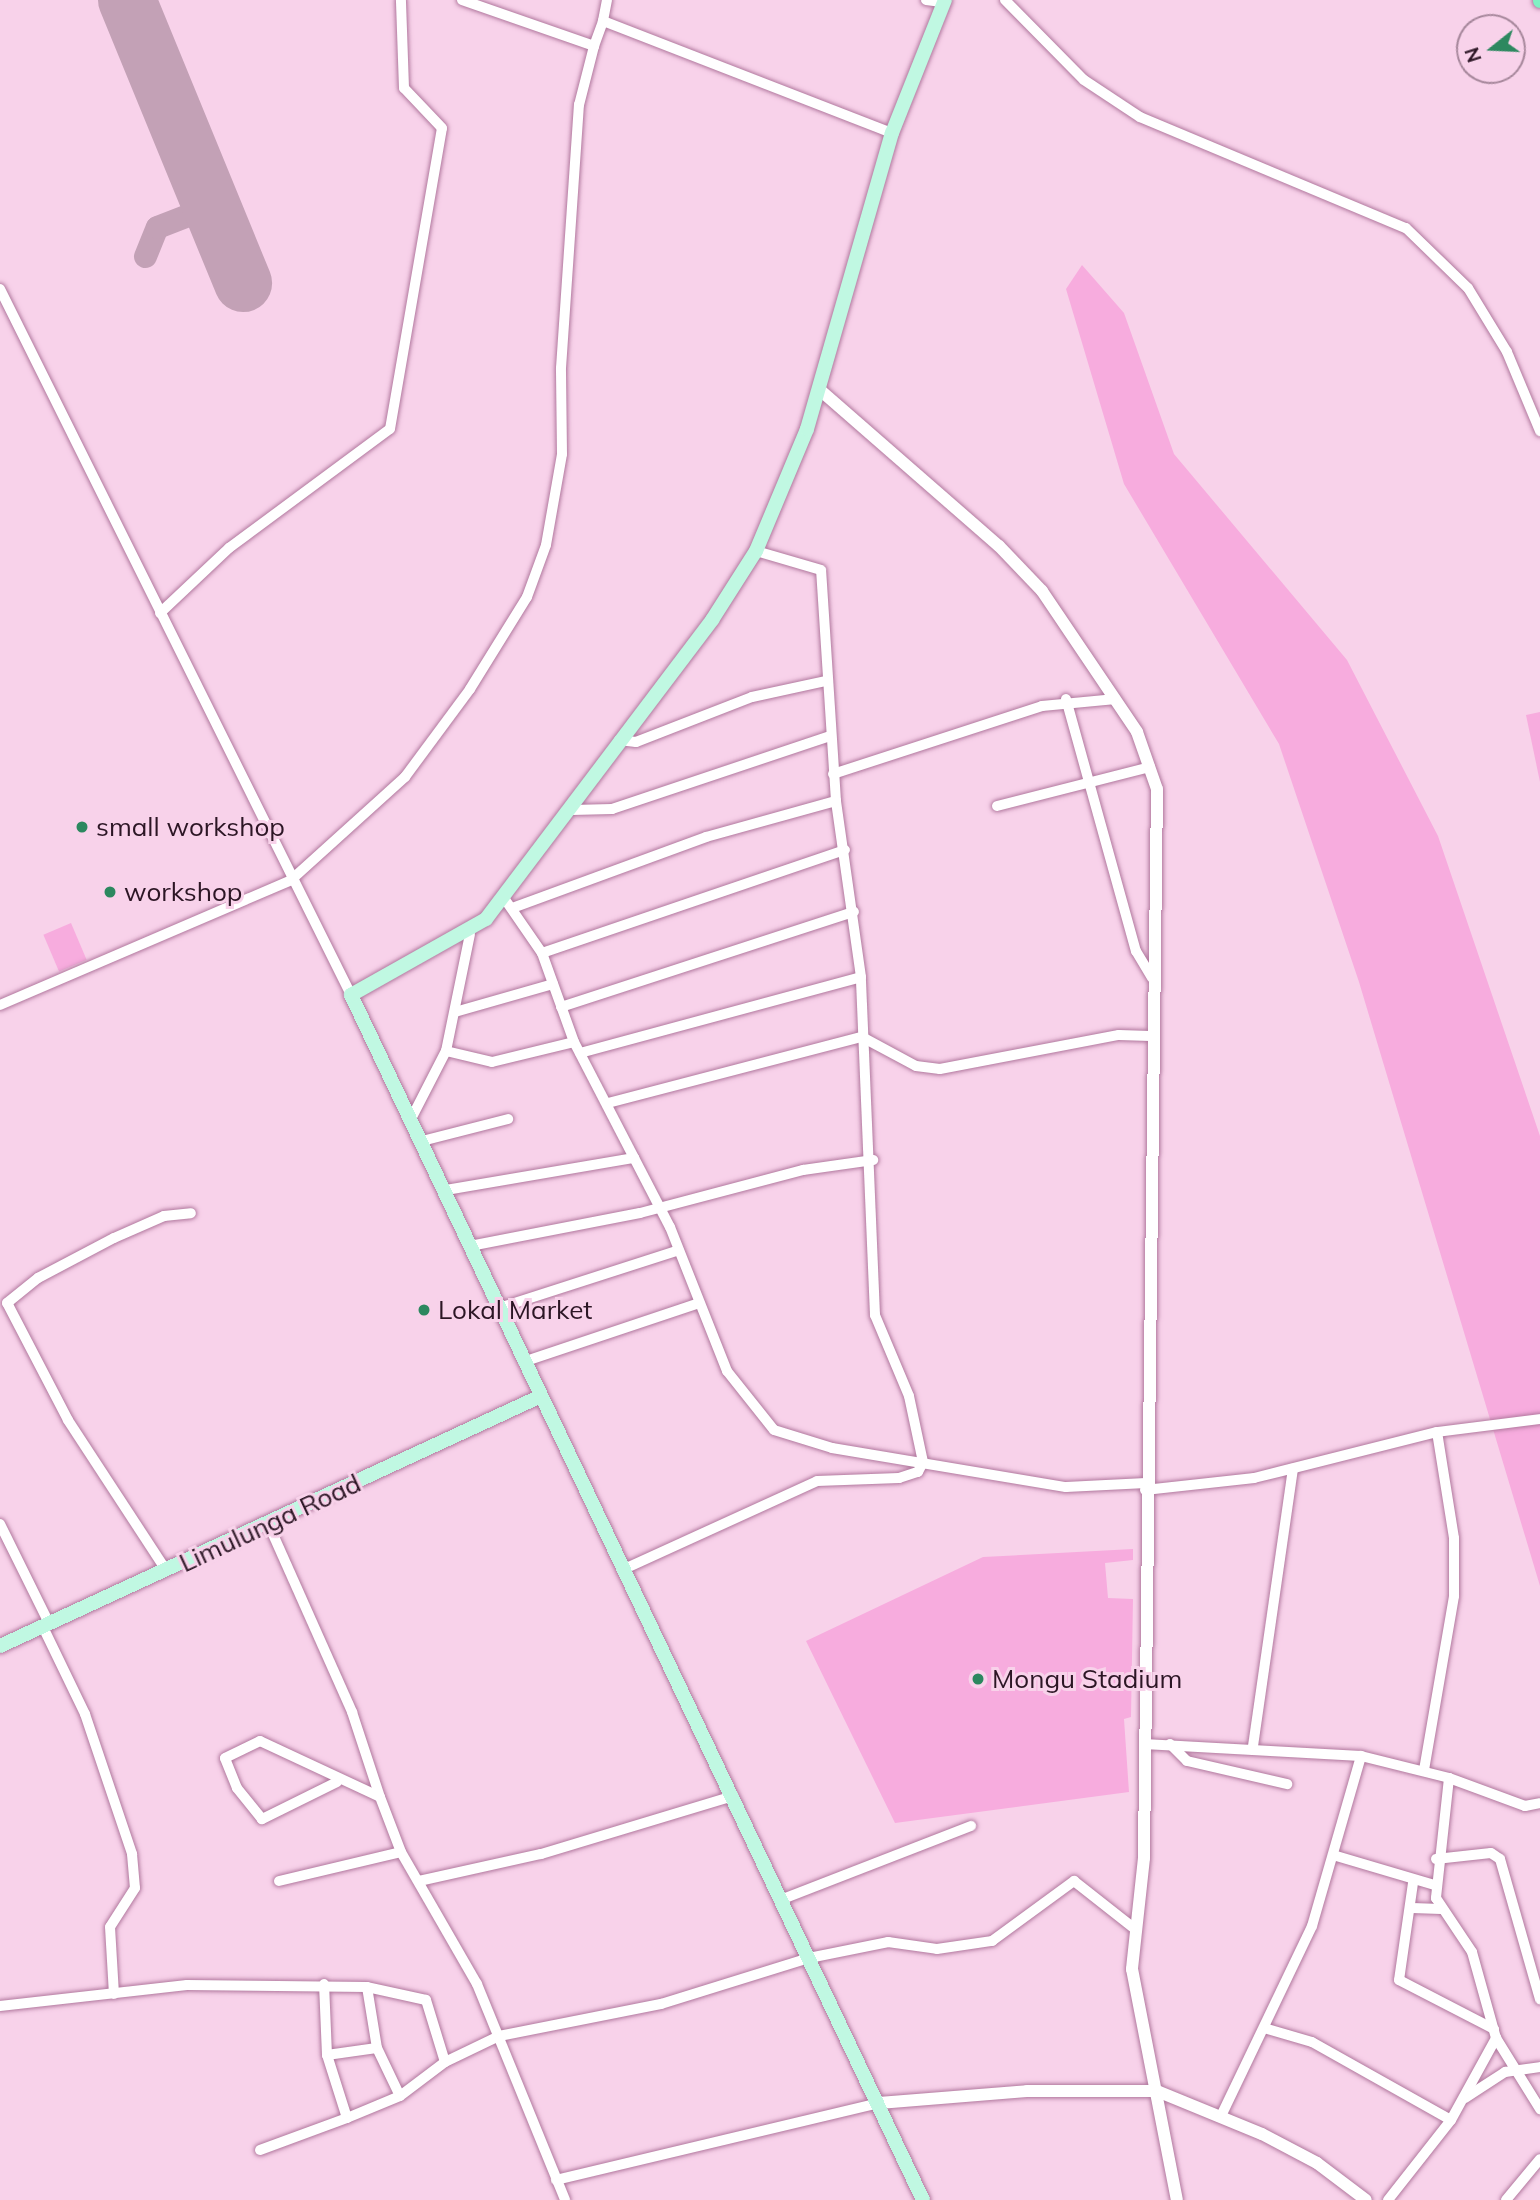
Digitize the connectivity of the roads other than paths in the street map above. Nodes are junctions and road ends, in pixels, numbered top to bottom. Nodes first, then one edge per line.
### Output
1 (401, 0) edge
2 (462, 0) edge
3 (607, 0) edge
4 (933, 0) edge
5 (1005, 0) edge
6 (603, 21) junction
7 (594, 46) junction
8 (892, 133) junction
9 (0, 289) edge
10 (820, 390) junction
11 (1540, 429) edge
12 (756, 551) junction
13 (160, 613) junction
14 (826, 681) junction
15 (1066, 699) junction
16 (1116, 699) junction
17 (830, 736) junction
18 (619, 740) junction
19 (1150, 767) junction
20 (833, 774) junction
21 (1093, 785) junction
22 (836, 801) junction
23 (997, 806) dead end
24 (572, 810) junction
25 (845, 850) junction
26 (290, 880) junction
27 (510, 902) junction
28 (854, 912) junction
29 (470, 934) junction
30 (542, 953) junction
31 (861, 977) junction
32 (1152, 978) junction
33 (553, 984) junction
34 (351, 995) junction
35 (0, 1005) edge
36 (561, 1007) junction
37 (454, 1012) junction
38 (1150, 1036) junction
39 (862, 1037) junction
40 (574, 1042) junction
41 (446, 1051) junction
42 (580, 1053) junction
43 (608, 1103) junction
44 (411, 1119) junction
45 (508, 1119) dead end
46 (422, 1141) junction
47 (634, 1158) junction
48 (873, 1160) junction
49 (446, 1190) junction
50 (660, 1208) junction
51 (191, 1213) dead end
52 (470, 1246) junction
53 (677, 1251) junction
54 (696, 1304) junction
55 (4, 1305) edge
56 (499, 1308) junction
57 (523, 1362) junction
58 (539, 1397) junction
59 (1540, 1419) edge
60 (1437, 1432) junction
61 (923, 1462) junction
62 (1293, 1469) junction
63 (1145, 1487) junction
64 (268, 1523) junction
65 (0, 1524) edge
66 (166, 1570) junction
67 (622, 1570) junction
68 (46, 1625) junction
69 (0, 1646) edge
70 (1144, 1744) junction
71 (1170, 1744) junction
72 (1253, 1746) junction
73 (1361, 1756) junction
74 (1424, 1770) junction
75 (1449, 1777) junction
76 (337, 1782) junction
77 (1287, 1784) dead end
78 (733, 1796) junction
79 (380, 1797) junction
80 (1540, 1803) edge
81 (971, 1826) dead end
82 (401, 1852) junction
83 (1333, 1855) junction
84 (1436, 1860) junction
85 (279, 1881) dead end
86 (419, 1881) junction
87 (1413, 1883) junction
88 (1434, 1885) junction
89 (780, 1900) junction
90 (1412, 1908) junction
91 (1441, 1909) junction
92 (1135, 1929) junction
93 (808, 1958) junction
94 (324, 1984) junction
95 (367, 1987) junction
96 (114, 1994) junction
97 (1540, 1999) edge
98 (0, 2006) edge
99 (1264, 2028) junction
100 (1495, 2034) junction
101 (499, 2036) junction
102 (377, 2048) junction
103 (327, 2055) junction
104 (446, 2062) junction
105 (1540, 2067) edge
106 (1513, 2070) junction
107 (1157, 2091) junction
108 (400, 2096) junction
109 (1463, 2100) junction
110 (879, 2103) junction
111 (1540, 2109) edge
112 (1222, 2114) junction
113 (347, 2118) junction
114 (1451, 2120) junction
115 (260, 2150) dead end
116 (1540, 2159) edge
117 (556, 2180) junction
118 (565, 2200) edge
119 (923, 2200) edge
120 (1177, 2200) edge
121 (1366, 2200) edge
122 (1388, 2200) edge
123 (1506, 2200) edge

1 - 13 street
2 - 7 street
3 - 6 street
4 - 8 main road
5 - 11 street
6 - 7 street
6 - 8 street
7 - 26 street
8 - 10 main road
9 - 13 street
10 - 12 main road
10 - 16 street
12 - 14 street
12 - 18 main road
13 - 26 street
14 - 17 street
14 - 18 street
15 - 16 street
15 - 20 street
15 - 21 street
16 - 19 street
17 - 20 street
17 - 24 street
18 - 24 main road
19 - 21 street
19 - 32 street
20 - 22 street
21 - 23 street
21 - 32 street
22 - 25 street
22 - 27 street
24 - 27 main road
25 - 28 street
25 - 30 street
26 - 34 street
26 - 35 street
27 - 29 main road
27 - 30 street
28 - 31 street
28 - 36 street
29 - 34 main road
29 - 37 street
30 - 33 street
31 - 39 street
31 - 42 street
32 - 38 street
33 - 36 street
33 - 37 street
34 - 44 main road
36 - 40 street
37 - 41 street
38 - 39 street
38 - 63 street
39 - 43 street
39 - 48 street
40 - 41 street
40 - 42 street
41 - 44 street
42 - 43 street
43 - 47 street
44 - 46 main road
45 - 46 street
46 - 49 main road
47 - 49 street
47 - 50 street
48 - 50 street
48 - 61 street
49 - 52 main road
50 - 52 street
50 - 53 street
51 - 55 street
52 - 56 main road
53 - 54 street
53 - 56 street
54 - 57 street
54 - 61 street
55 - 66 street
56 - 57 main road
57 - 58 main road
58 - 64 main road, Limulunga Road
58 - 67 main road
59 - 60 street
60 - 62 street
60 - 74 street
61 - 63 street
61 - 67 street
62 - 63 street
62 - 72 street
63 - 70 street
64 - 66 main road, Limulunga Road
64 - 79 street
65 - 68 street
66 - 68 main road, Limulunga Road
67 - 78 main road
68 - 69 main road, Limulunga Road
68 - 96 street
70 - 71 street
70 - 92 street
71 - 72 street
71 - 77 street
72 - 73 street
73 - 74 street
73 - 83 street
74 - 75 street
75 - 80 street
75 - 84 street
76 - 76 street
76 - 79 street
78 - 86 street
78 - 89 main road
79 - 82 street
81 - 89 street
82 - 85 street
82 - 86 street
83 - 87 street
83 - 99 street
84 - 88 street
84 - 97 street
86 - 101 street
87 - 88 street
87 - 90 street
88 - 91 street
89 - 93 main road
90 - 91 street
90 - 100 street
91 - 100 street
92 - 93 street
92 - 107 street
93 - 101 street
93 - 110 main road
94 - 95 street
94 - 96 street
94 - 103 street
95 - 102 street
95 - 104 street
96 - 98 street
99 - 112 street
99 - 114 street
100 - 106 street
100 - 109 street
101 - 104 street
101 - 117 street
102 - 103 street
102 - 108 street
103 - 113 street
104 - 108 street
105 - 106 street
106 - 109 street
106 - 111 street
107 - 110 street
107 - 112 street
107 - 120 street
108 - 113 street
109 - 114 street
110 - 117 street
110 - 119 main road
112 - 121 street
113 - 115 street
114 - 122 street
116 - 123 street
117 - 118 street

